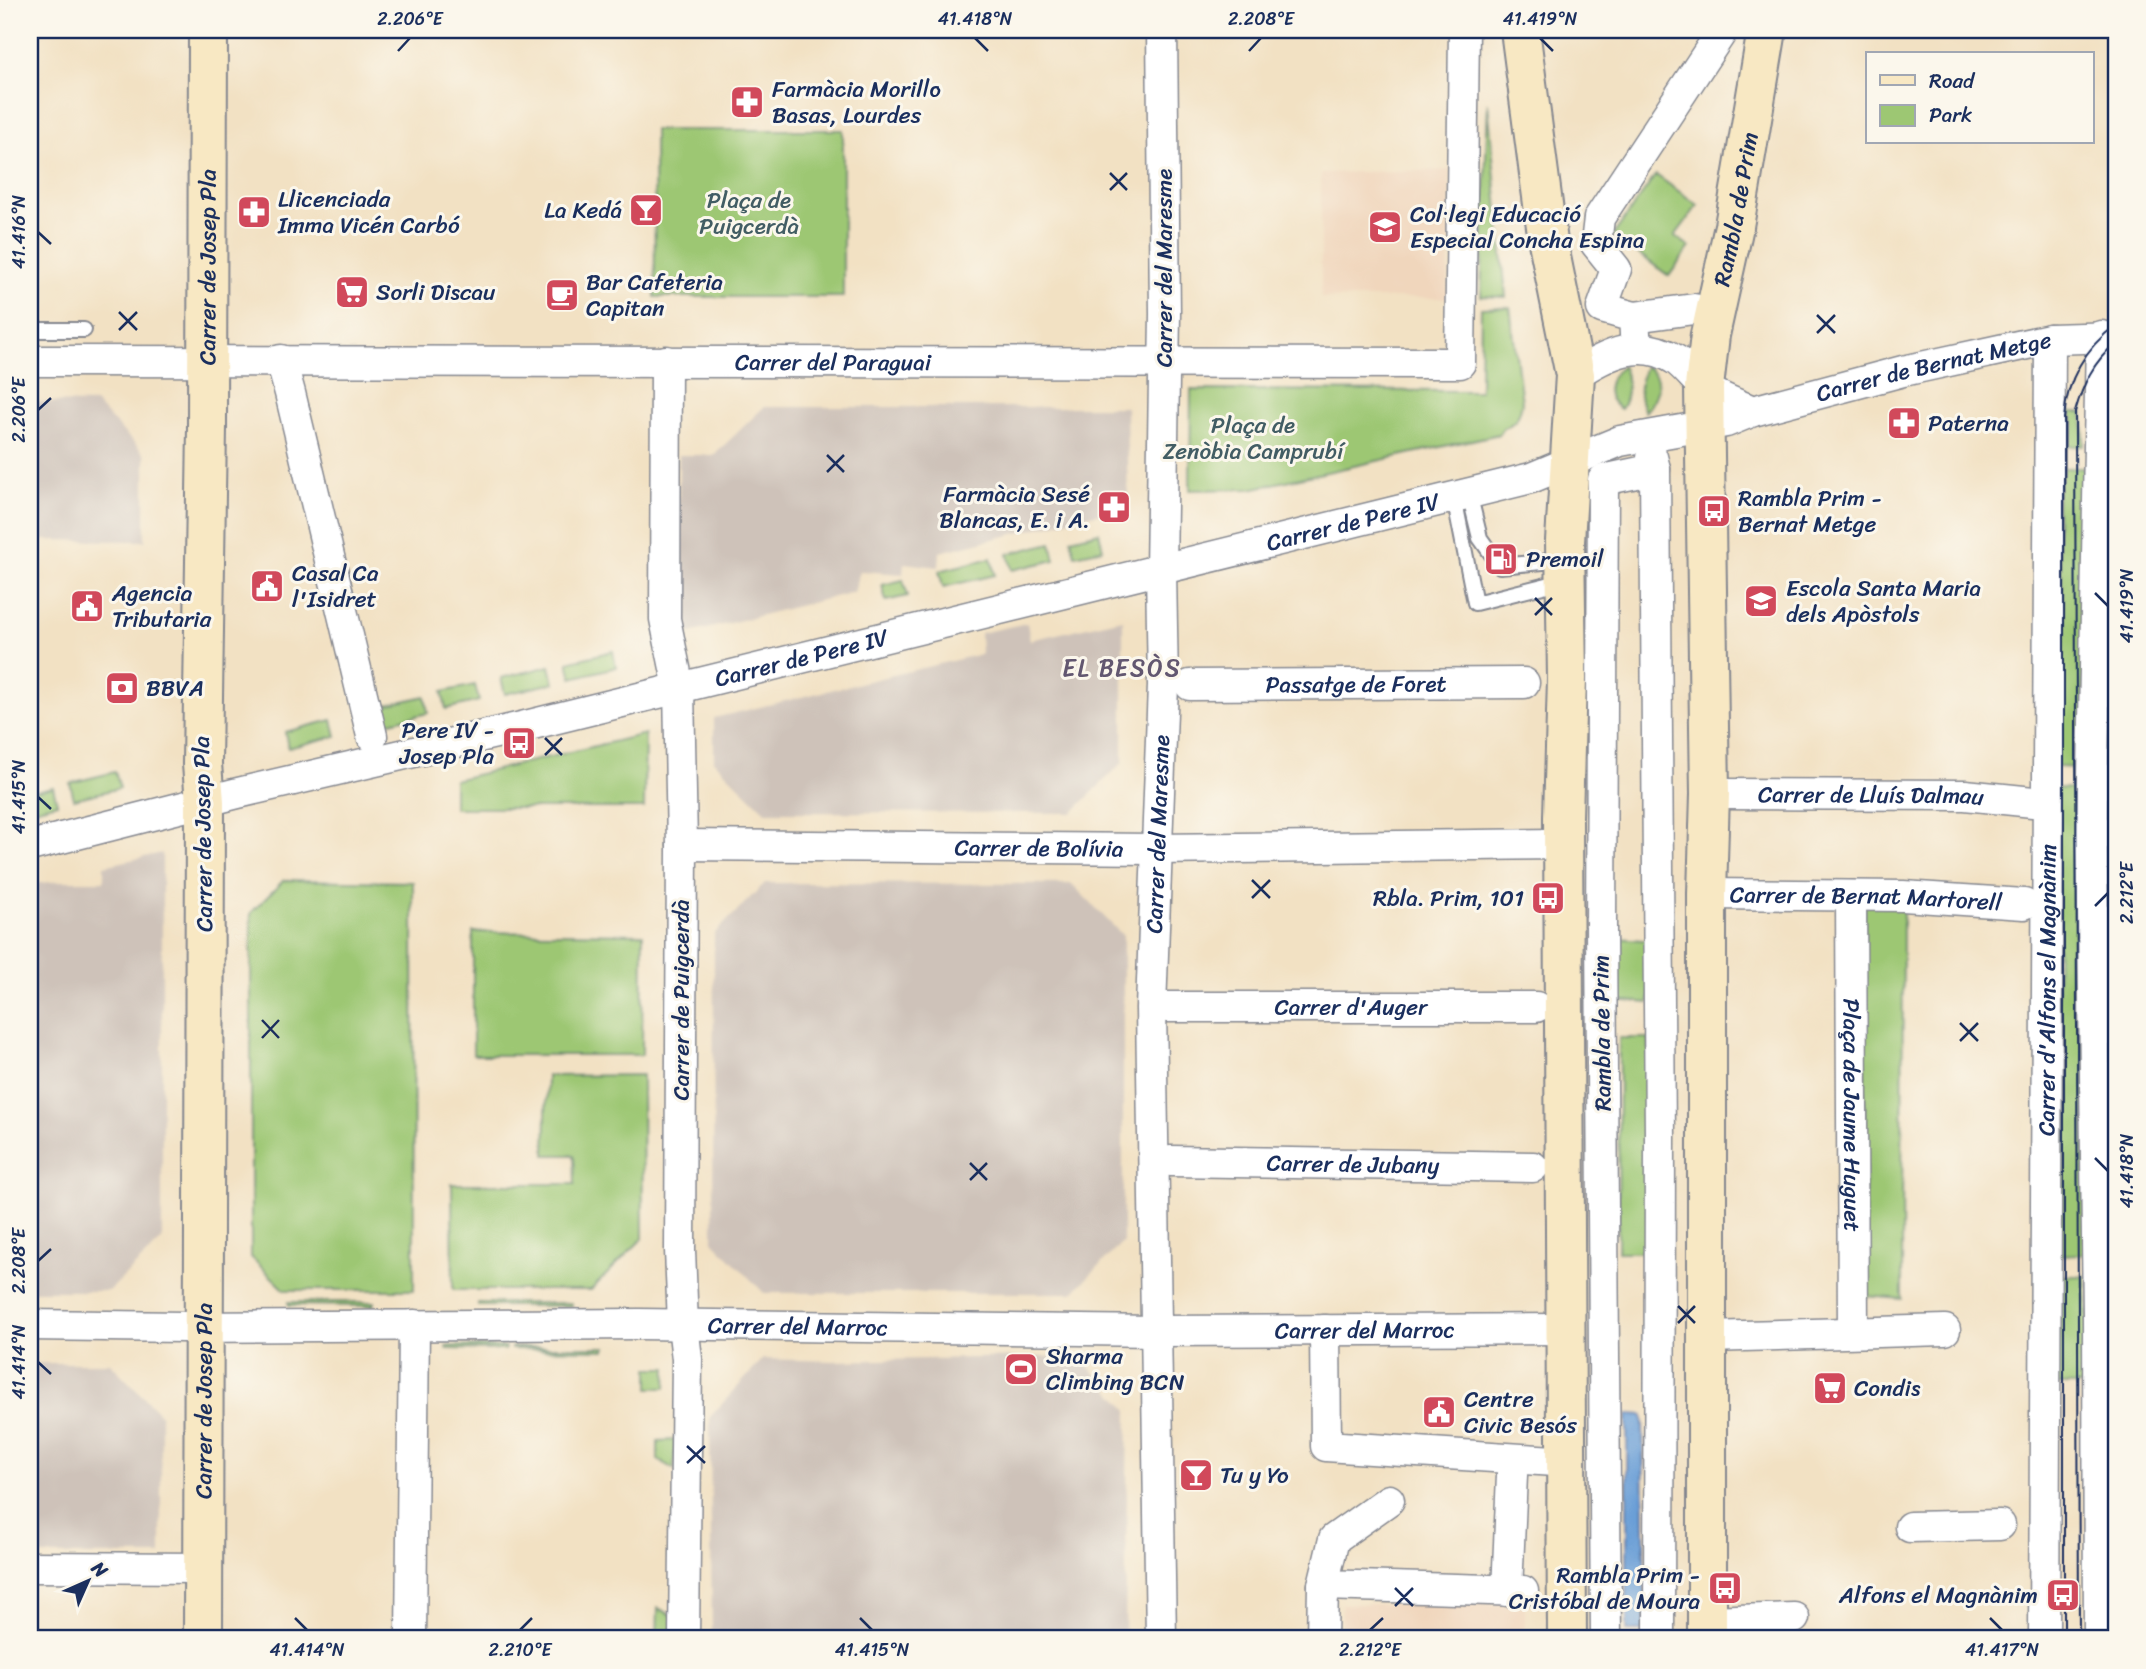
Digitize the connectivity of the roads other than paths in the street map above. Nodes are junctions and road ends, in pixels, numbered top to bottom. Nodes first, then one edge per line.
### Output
1 (208, 30) edge
2 (1162, 30) edge
3 (1464, 30) edge
4 (1520, 30) edge
5 (1723, 30) edge
6 (1767, 30) edge
7 (1694, 309) dead end
8 (84, 330) dead end
9 (2109, 336) edge
10 (2050, 339) junction
11 (34, 345) edge
12 (207, 360) junction
13 (281, 360) junction
14 (666, 361) junction
15 (1164, 362) junction
16 (1576, 375) junction
17 (1704, 387) junction
18 (1753, 411) junction
19 (1705, 427) junction
20 (1660, 471) junction
21 (1574, 477) junction
22 (1462, 495) junction
23 (1566, 568) junction
24 (1161, 570) junction
25 (1524, 683) dead end
26 (1190, 685) dead end
27 (679, 688) junction
28 (372, 736) dead end
29 (1710, 794) junction
30 (205, 802) junction
31 (2033, 802) dead end
32 (2104, 833) edge
33 (682, 845) junction
34 (30, 846) edge
35 (1563, 848) junction
36 (1156, 849) junction
37 (1707, 894) junction
38 (1851, 897) junction
39 (2024, 904) dead end
40 (1167, 1007) dead end
41 (1536, 1007) dead end
42 (1171, 1161) dead end
43 (1533, 1167) dead end
44 (2107, 1317) edge
45 (30, 1325) edge
46 (414, 1325) junction
47 (683, 1325) junction
48 (202, 1326) junction
49 (1566, 1329) junction
50 (1325, 1330) junction
51 (1155, 1331) junction
52 (1945, 1331) dead end
53 (1853, 1332) junction
54 (1708, 1338) junction
55 (1554, 1461) dead end
56 (1512, 1475) dead end
57 (1389, 1500) dead end
58 (2000, 1525) dead end
59 (1910, 1527) dead end
60 (30, 1567) edge
61 (203, 1568) junction
62 (1323, 1585) junction
63 (1794, 1618) dead end
64 (1707, 1630) edge
65 (203, 1639) edge
66 (411, 1639) edge
67 (684, 1639) edge
68 (1161, 1639) edge
69 (1322, 1639) edge
70 (1567, 1639) edge
71 (1606, 1639) edge
72 (1659, 1639) edge
73 (2044, 1639) edge
74 (2099, 1639) edge

1 - 12 main road, Carrer de Josep Pla
2 - 15 street, Carrer del Maresme
3 - 15 street, Carrer del Paraguai
4 - 16 main road, Rambla de Prim
5 - 7 street, Rambla de Prim
6 - 17 main road, Rambla de Prim
8 - 11 lane
9 - 10 street, Carrer de Bernat Metge
9 - 32 street, Carrer d'Alfons el Magnànim
10 - 18 street, Carrer de Bernat Metge
10 - 73 street, Carrer d'Alfons el Magnànim
11 - 12 street, Carrer del Paraguai
12 - 13 street, Carrer del Paraguai
12 - 30 main road, Carrer de Josep Pla
13 - 14 street, Carrer del Paraguai
13 - 28 street
14 - 15 street, Carrer del Paraguai
14 - 27 street, Carrer de Puigcerdà
15 - 24 street, Carrer del Maresme
16 - 17 street
16 - 21 main road, Rambla de Prim
17 - 18 street
17 - 19 main road, Rambla de Prim
18 - 19 street, Carrer de Bernat Metge
19 - 21 street
19 - 29 main road, Rambla de Prim
20 - 21 street
20 - 71 street, Rambla de Prim
20 - 72 street
21 - 22 street, Carrer de Pere IV
21 - 23 main road, Rambla de Prim
22 - 23 lane
22 - 23 lane
22 - 24 street, Carrer de Pere IV
23 - 35 main road, Rambla de Prim
24 - 27 street, Carrer de Pere IV
24 - 36 street, Carrer del Maresme
25 - 26 street, Passatge de Foret
27 - 30 street, Carrer de Pere IV
27 - 33 street, Carrer de Puigcerdà
29 - 31 street, Carrer de Lluís Dalmau
29 - 37 main road, Rambla de Prim
30 - 34 street, Carrer de Pere IV
30 - 48 main road, Carrer de Josep Pla
32 - 44 street, Carrer d'Alfons el Magnànim
33 - 36 street, Carrer de Bolívia
33 - 47 street, Carrer de Puigcerdà
35 - 36 street, Carrer de Bolívia
35 - 49 main road, Rambla de Prim
36 - 51 street, Carrer del Maresme
37 - 38 street, Carrer de Bernat Martorell
37 - 54 main road, Rambla de Prim
38 - 39 street, Carrer de Bernat Martorell
38 - 53 street, Plaça de Jaume Huguet
40 - 41 street, Carrer d'Auger
42 - 43 street, Carrer de Jubany
44 - 74 street, Carrer d'Alfons el Magnànim
45 - 48 street, Carrer del Marroc
46 - 47 street, Carrer del Marroc
46 - 48 street, Carrer del Marroc
46 - 66 street
47 - 51 street, Carrer del Marroc
47 - 67 street, Carrer de Puigcerdà
48 - 61 main road, Carrer de Josep Pla
49 - 50 street, Carrer del Marroc
49 - 70 main road, Rambla de Prim
50 - 51 street, Carrer del Marroc
50 - 55 street
51 - 68 street, Carrer del Maresme
52 - 53 street
53 - 54 street
54 - 64 main road, Rambla de Prim
56 - 62 street
57 - 62 street
58 - 59 street
60 - 61 street
61 - 65 main road, Carrer de Josep Pla
62 - 69 street
63 - 64 street

